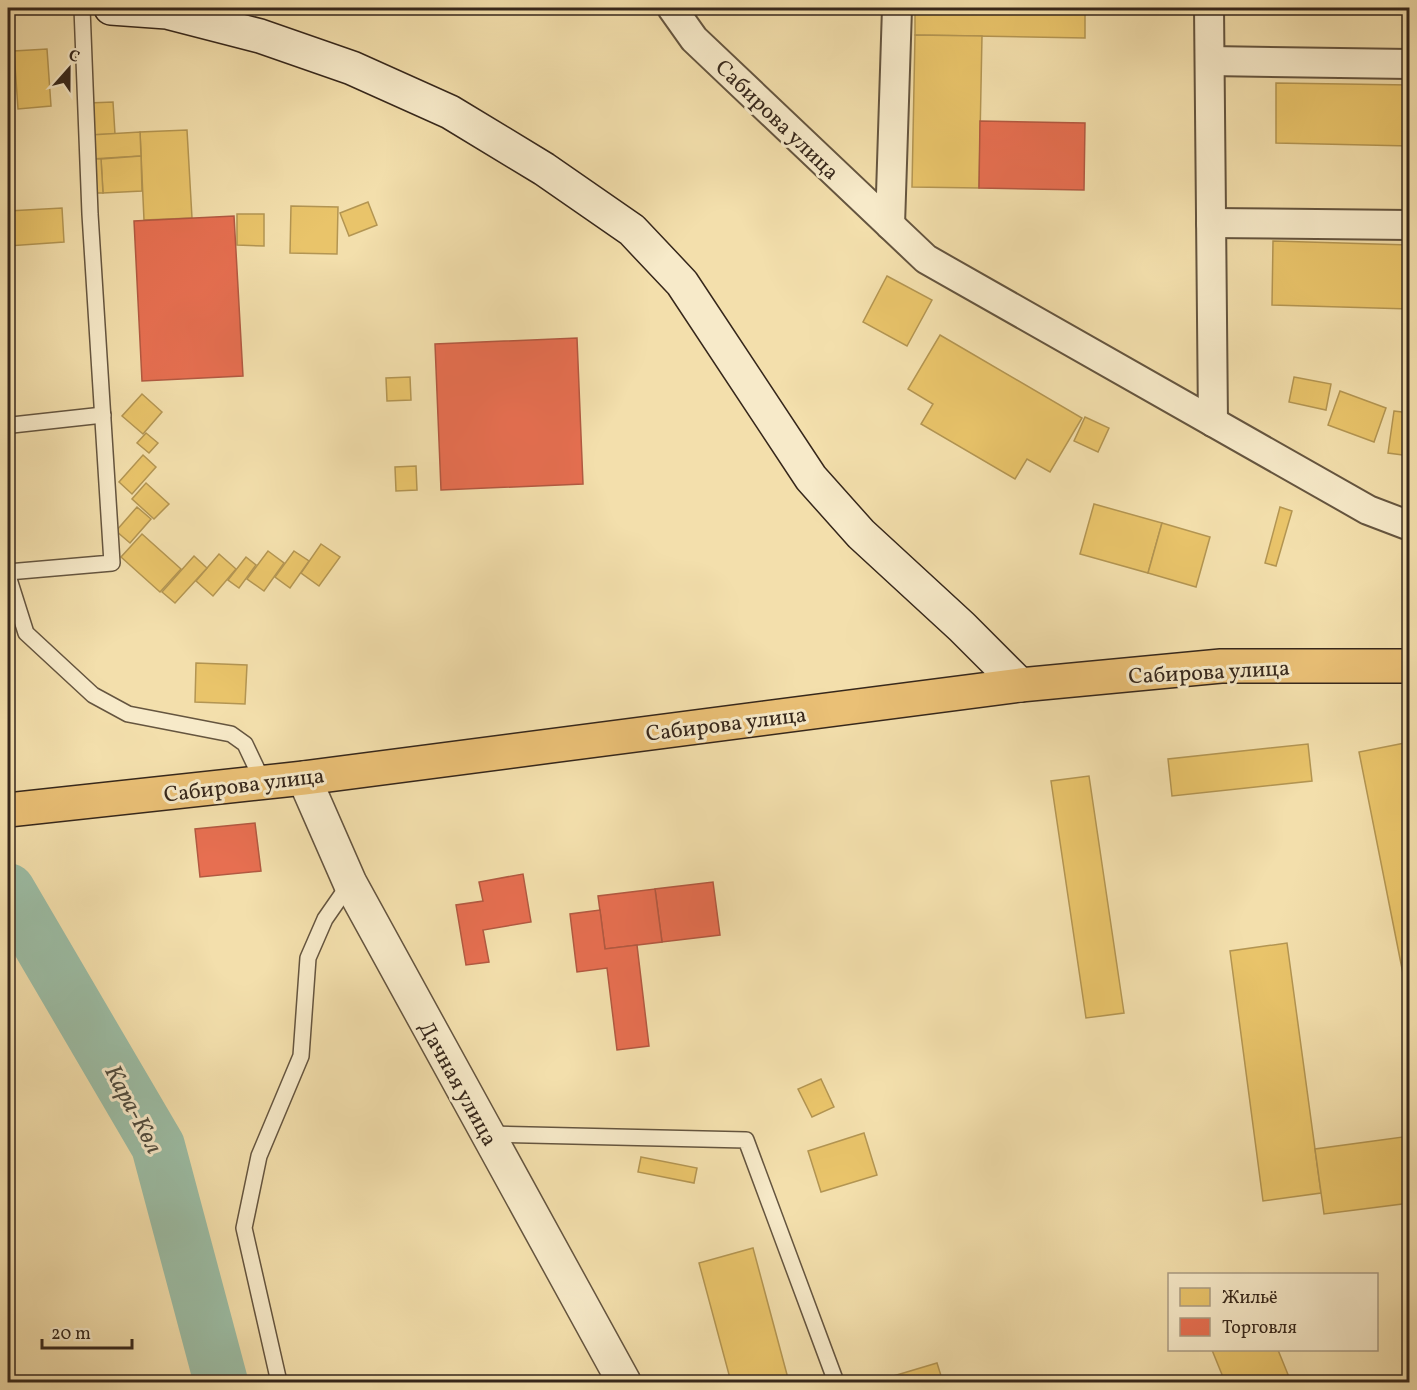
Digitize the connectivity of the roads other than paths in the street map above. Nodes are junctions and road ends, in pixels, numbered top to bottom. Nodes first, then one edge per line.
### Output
1 (82, 8) edge
2 (111, 8) edge
3 (672, 8) edge
4 (897, 8) edge
5 (1209, 8) edge
6 (1210, 61) junction
7 (1410, 64) edge
8 (1211, 224) junction
9 (890, 225) junction
10 (1410, 225) edge
11 (103, 415) junction
12 (1214, 422) junction
13 (12, 425) dead end
14 (1410, 526) edge
15 (8, 574) edge
16 (1410, 666) edge
17 (1020, 685) junction
18 (304, 778) junction
19 (263, 782) junction
20 (8, 810) edge
21 (350, 883) junction
22 (486, 1133) junction
23 (279, 1383) edge
24 (624, 1383) edge
25 (836, 1383) edge

1 - 11 lane
2 - 17 main road
3 - 9 street, Сабирова улица
4 - 9 street
5 - 6 street
6 - 7 street
6 - 8 street
8 - 10 street
8 - 12 street
9 - 12 street, Сабирова улица
11 - 13 lane
11 - 15 lane
12 - 14 street, Сабирова улица
15 - 19 lane
16 - 17 highway, Сабирова улица
17 - 18 highway, Сабирова улица
18 - 19 highway, Сабирова улица
18 - 21 main road, Дачная улица
19 - 20 highway, Сабирова улица
21 - 22 main road, Дачная улица
21 - 23 lane
22 - 24 main road, Дачная улица
22 - 25 lane

